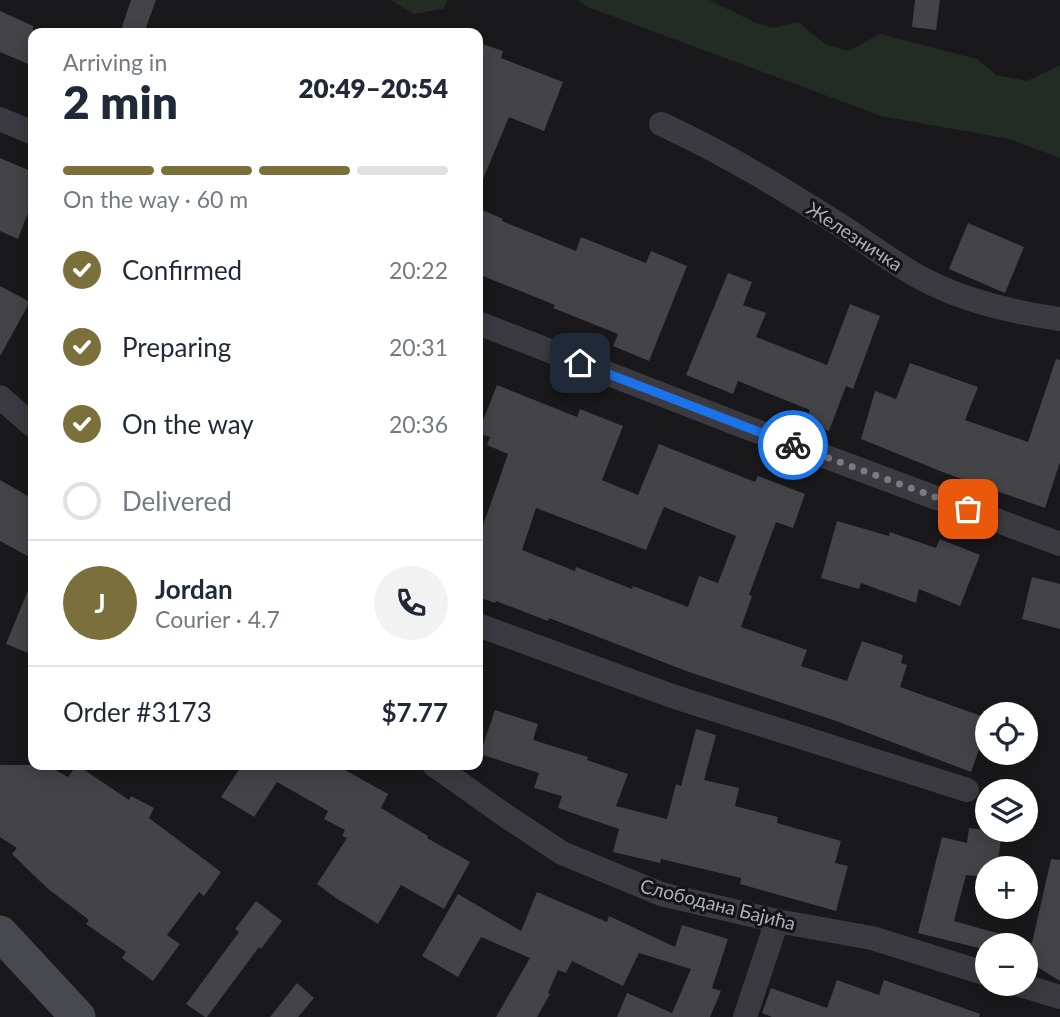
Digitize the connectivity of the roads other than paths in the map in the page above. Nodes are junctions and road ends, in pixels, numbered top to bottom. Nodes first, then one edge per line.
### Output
1 (0, 119) edge
2 (661, 124) dead end
3 (28, 131) edge
4 (1060, 319) edge
5 (483, 325) edge
6 (0, 397) edge
7 (28, 422) edge
8 (1060, 544) edge
9 (483, 627) edge
10 (441, 770) edge
11 (967, 790) dead end
12 (777, 921) junction
13 (0, 933) edge
14 (975, 970) edge
15 (1038, 990) edge
16 (1060, 997) edge
17 (78, 1017) edge
18 (745, 1017) edge

1 - 3 street
2 - 4 street, Железничка
5 - 8 street
6 - 7 street
9 - 11 street
10 - 12 street, Слободана Бајића
12 - 14 street, Слободана Бајића
12 - 18 street
13 - 17 main road
15 - 16 street

